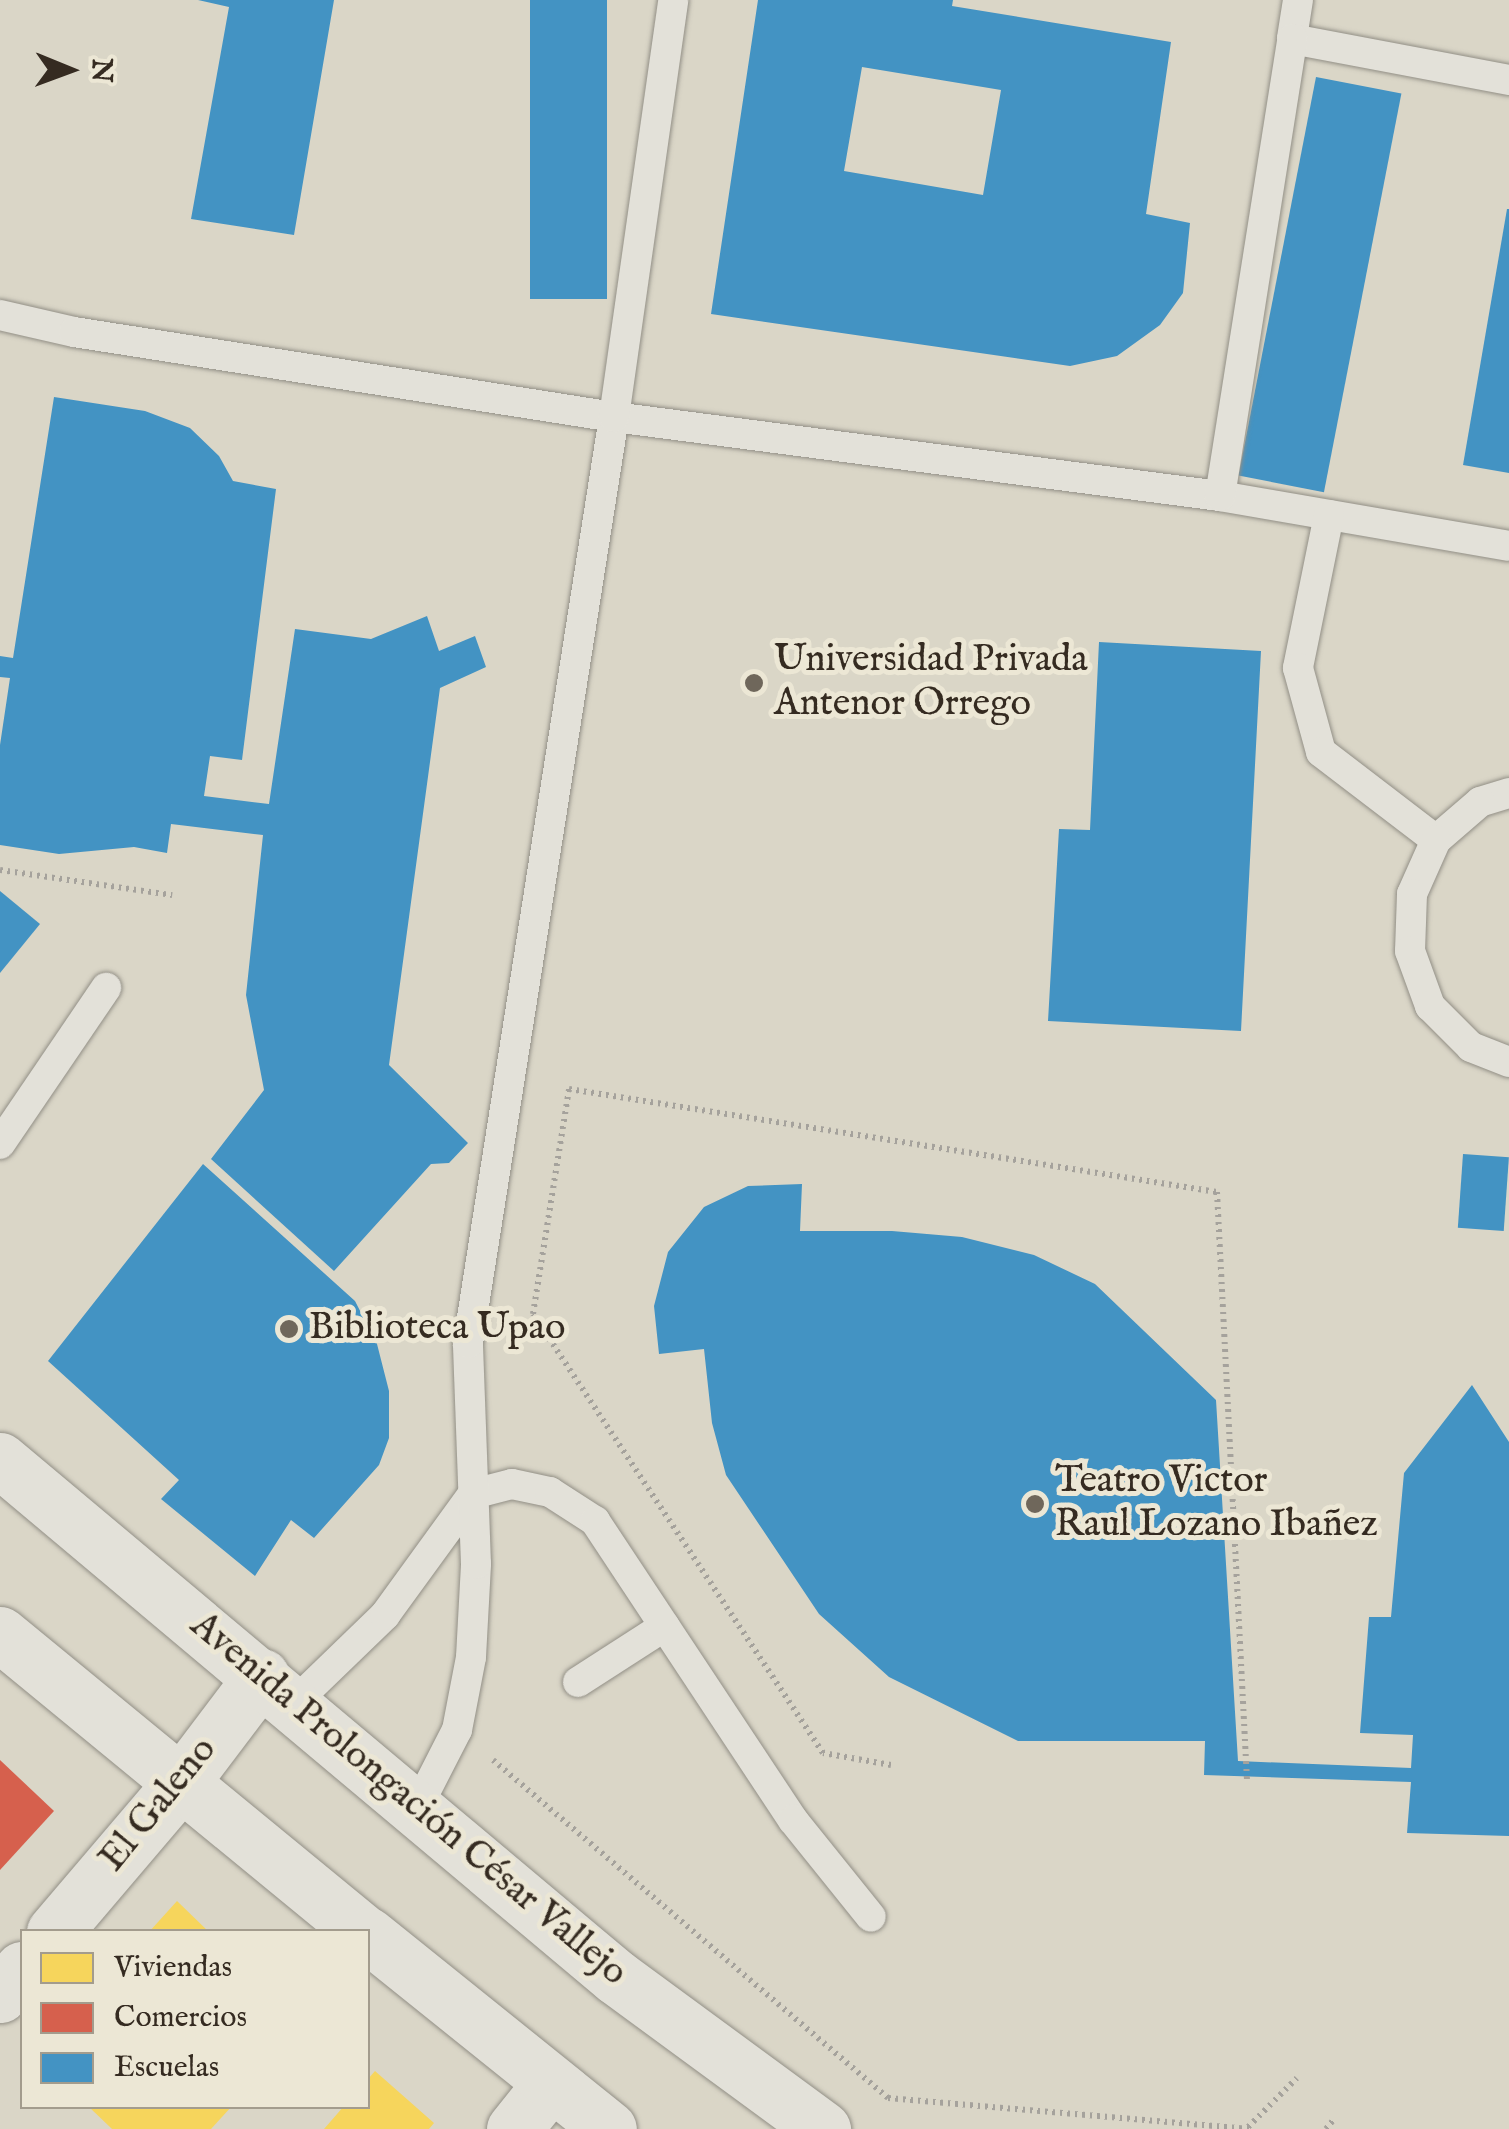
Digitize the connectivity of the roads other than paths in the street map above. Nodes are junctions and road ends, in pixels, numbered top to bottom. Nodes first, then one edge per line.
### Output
1 (673, 0) edge
2 (1298, 0) edge
3 (1292, 38) junction
4 (1509, 80) edge
5 (0, 314) edge
6 (614, 416) junction
7 (1220, 496) junction
8 (1329, 514) junction
9 (1509, 546) edge
10 (1509, 793) edge
11 (1436, 840) junction
12 (106, 988) dead end
13 (1509, 1062) edge
14 (0, 1144) edge
15 (0, 1460) edge
16 (473, 1494) junction
17 (665, 1626) junction
18 (0, 1634) edge
19 (578, 1682) dead end
20 (278, 1690) junction
21 (181, 1783) junction
22 (416, 1808) junction
23 (871, 1918) dead end
24 (57, 1929) edge
25 (361, 1929) edge
26 (370, 1936) edge
27 (20, 1971) edge
28 (0, 1995) edge
29 (550, 2084) junction
30 (514, 2129) edge
31 (609, 2129) edge
32 (824, 2129) edge

1 - 6 lane
2 - 3 lane
3 - 4 lane
3 - 7 lane
5 - 6 lane
6 - 7 lane
6 - 16 lane
7 - 8 lane
8 - 9 lane
8 - 11 lane
10 - 11 lane
11 - 13 lane
12 - 14 lane
15 - 20 main road, Avenida Prolongación César Vallejo
16 - 17 lane
16 - 20 lane
16 - 22 lane
17 - 19 lane
17 - 23 lane
18 - 21 main road
20 - 21 main road, El Galeno
20 - 22 main road, Avenida Prolongación César Vallejo
21 - 24 main road, El Galeno
21 - 25 main road
22 - 32 main road, Avenida Prolongación César Vallejo
26 - 29 main road
27 - 28 main road
29 - 30 main road
29 - 31 main road

